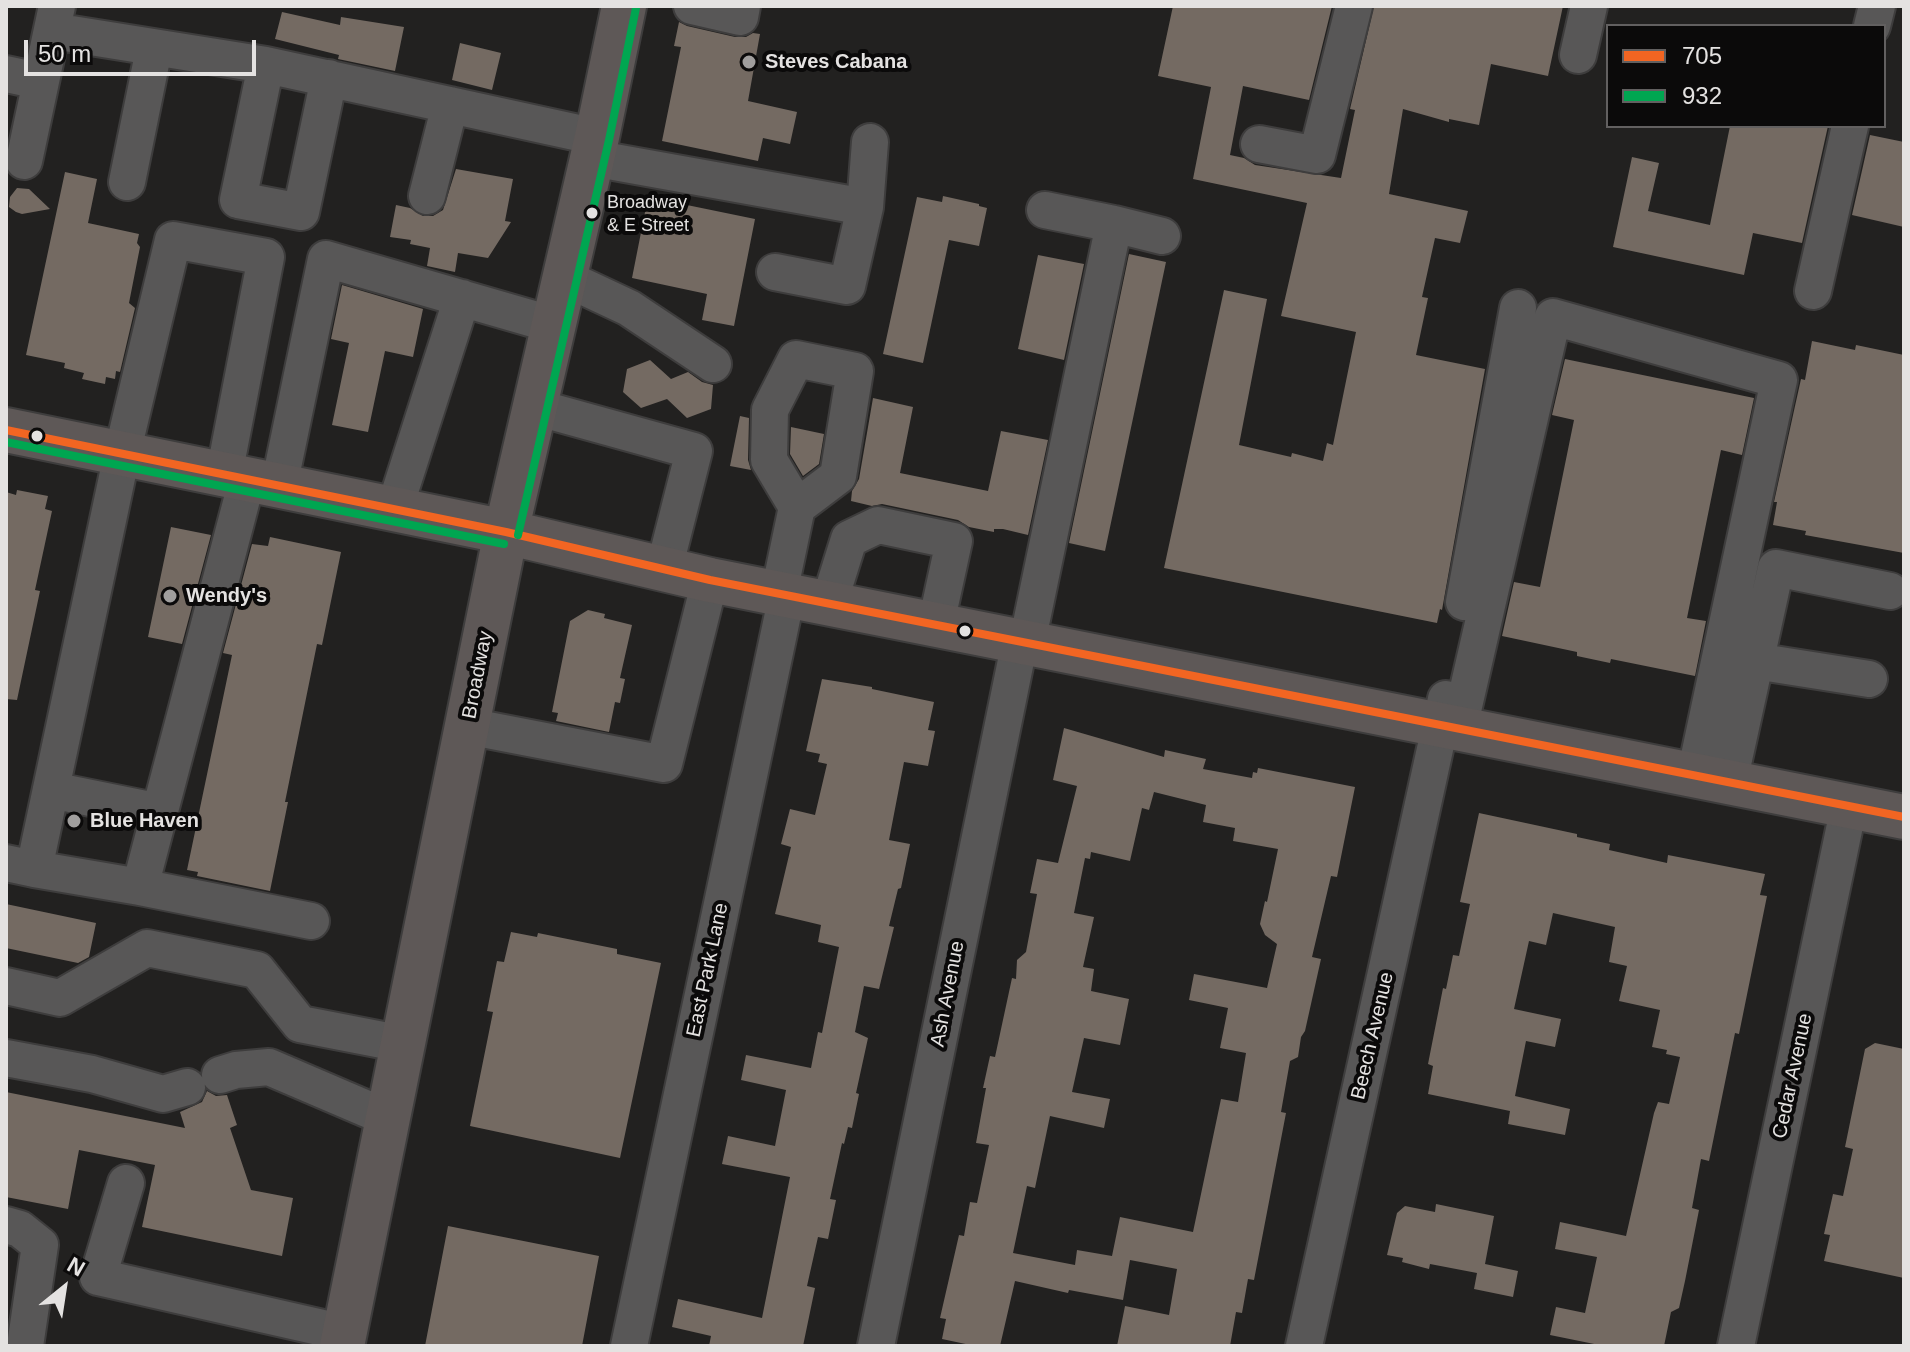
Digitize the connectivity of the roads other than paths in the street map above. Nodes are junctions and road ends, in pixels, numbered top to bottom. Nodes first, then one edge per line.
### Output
1 (624, 6) edge
2 (692, 6) edge
3 (742, 6) edge
4 (1354, 6) edge
5 (1589, 6) edge
6 (55, 18) edge
7 (154, 49) junction
8 (1578, 55) dead end
9 (266, 65) junction
10 (23, 78) edge
11 (329, 78) junction
12 (450, 105) junction
13 (1850, 128) edge
14 (870, 142) dead end
15 (1259, 144) dead end
16 (595, 147) junction
17 (24, 161) dead end
18 (127, 182) dead end
19 (427, 196) dead end
20 (865, 207) junction
21 (1045, 210) dead end
22 (1114, 224) junction
23 (1162, 236) dead end
24 (775, 272) dead end
25 (565, 278) junction
26 (1813, 291) dead end
27 (462, 298) junction
28 (1518, 308) dead end
29 (554, 325) junction
30 (713, 364) dead end
31 (535, 407) junction
32 (6, 430) edge
33 (122, 454) junction
34 (250, 480) junction
35 (797, 507) dead end
36 (394, 510) junction
37 (506, 532) junction
38 (664, 569) junction
39 (710, 580) junction
40 (1890, 591) dead end
41 (798, 597) junction
42 (936, 624) junction
43 (1023, 642) junction
44 (1755, 661) junction
45 (1869, 679) dead end
46 (467, 726) junction
47 (1450, 727) junction
48 (1712, 779) junction
49 (51, 790) junction
50 (1849, 806) junction
51 (160, 812) junction
52 (1904, 817) edge
53 (20, 866) edge
54 (140, 887) junction
55 (311, 921) dead end
56 (6, 986) edge
57 (300, 1024) junction
58 (403, 1044) junction
59 (6, 1058) edge
60 (269, 1067) junction
61 (388, 1118) junction
62 (126, 1183) dead end
63 (6, 1225) edge
64 (343, 1340) edge
65 (25, 1346) edge
66 (629, 1346) edge
67 (876, 1346) edge
68 (1304, 1346) edge
69 (1736, 1346) edge

1 - 16 main road, Broadway
2 - 3 street
4 - 15 street
5 - 8 street
6 - 7 street
6 - 10 street
7 - 9 street
7 - 18 street
9 - 11 street
9 - 11 street
10 - 17 street
11 - 12 street
12 - 16 street
12 - 19 street
13 - 26 street
14 - 20 street
16 - 20 street
16 - 25 main road, Broadway
20 - 24 street
21 - 22 street
22 - 23 street
22 - 43 street, Ash Avenue
25 - 29 main road, Broadway
25 - 30 street
27 - 29 street
27 - 34 street
27 - 36 street
28 - 47 street
29 - 31 main road, Broadway
31 - 37 main road, Broadway
31 - 38 street
32 - 33 main road
33 - 34 main road
33 - 34 street
33 - 49 street
34 - 36 main road
34 - 51 street
35 - 41 street
36 - 37 main road
37 - 38 main road
37 - 46 main road, Broadway
38 - 39 main road
39 - 41 main road
39 - 46 street
40 - 44 street
41 - 42 main road
41 - 42 street
41 - 66 street, East Park Lane
42 - 43 main road
43 - 47 main road
43 - 67 street, Ash Avenue
44 - 45 street
44 - 48 street
46 - 58 main road, Broadway
47 - 48 main road
47 - 48 street
47 - 68 street, Beech Avenue
48 - 50 main road
49 - 51 street
49 - 53 street
50 - 52 main road
50 - 69 street, Cedar Avenue
51 - 54 street
53 - 54 street
54 - 55 street
56 - 57 street
57 - 58 street
57 - 60 street
58 - 61 main road, Broadway
59 - 60 street
60 - 61 street
61 - 64 main road, Broadway
62 - 64 street
63 - 65 street

